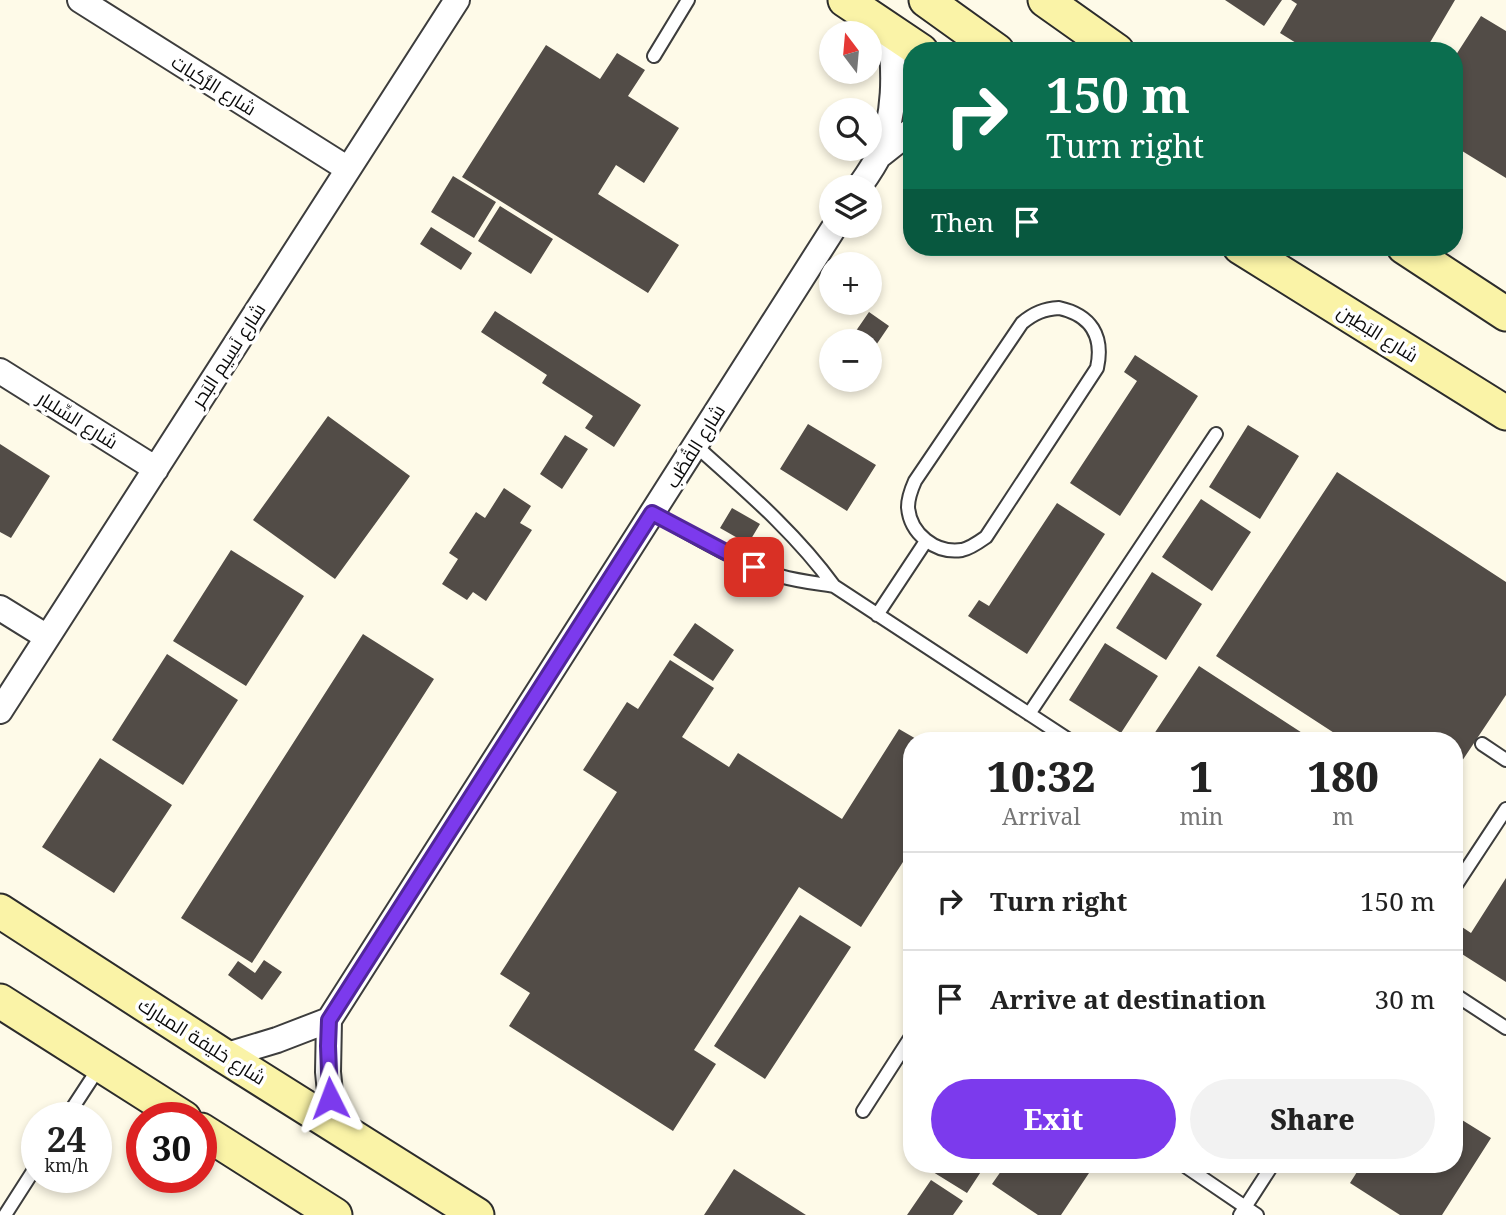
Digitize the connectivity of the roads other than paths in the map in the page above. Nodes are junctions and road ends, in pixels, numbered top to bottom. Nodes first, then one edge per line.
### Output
1 (80, 0) edge
2 (457, 0) edge
3 (688, 0) edge
4 (845, 0) edge
5 (926, 0) edge
6 (1045, 0) edge
7 (890, 31) junction
8 (907, 42) edge
9 (984, 42) edge
10 (1103, 42) edge
11 (654, 56) dead end
12 (903, 137) edge
13 (882, 146) edge
14 (882, 154) edge
15 (348, 169) junction
16 (827, 238) edge
17 (1256, 256) edge
18 (1419, 256) edge
19 (1502, 307) edge
20 (0, 371) edge
21 (1506, 413) edge
22 (1216, 434) dead end
23 (695, 445) junction
24 (156, 468) junction
25 (652, 513) junction
26 (926, 541) junction
27 (834, 586) junction
28 (0, 608) edge
29 (877, 615) junction
30 (47, 637) junction
31 (0, 711) edge
32 (1029, 714) junction
33 (1057, 732) edge
34 (1482, 744) dead end
35 (1506, 760) edge
36 (1506, 809) edge
37 (1463, 874) edge
38 (0, 911) edge
39 (1463, 1000) edge
40 (0, 1001) edge
41 (329, 1020) junction
42 (1506, 1028) edge
43 (903, 1049) edge
44 (224, 1056) junction
45 (100, 1065) junction
46 (76, 1102) edge
47 (159, 1102) edge
48 (863, 1111) dead end
49 (333, 1123) junction
50 (217, 1139) edge
51 (1193, 1173) edge
52 (1267, 1173) edge
53 (21, 1190) edge
54 (1242, 1211) edge
55 (5, 1215) edge
56 (335, 1215) edge
57 (477, 1215) edge
58 (1256, 1215) edge

1 - 15 street, شارع الرُّكبات
2 - 15 street, شارع نَسِيم البَحر
3 - 11 lane
4 - 7 main road
5 - 9 main road
6 - 10 main road
7 - 8 main road
7 - 13 street
12 - 14 street
15 - 24 street, شارع نَسِيم البَحر
16 - 23 street, شارع القُطُب
17 - 21 main road, شارع البَطِين
18 - 19 main road
20 - 24 street, شارع السِّلبار
22 - 32 lane
23 - 25 street, شارع القُطُب
23 - 27 lane
24 - 30 street, شارع نَسِيم البَحر
25 - 27 lane
25 - 41 street, شارع القُطُب
26 - 26 lane
26 - 29 lane
27 - 29 lane
28 - 30 street
29 - 32 lane
30 - 31 street, شارع نَسِيم البَحر
32 - 33 lane
34 - 35 lane
36 - 37 lane
38 - 44 main road, شارع خليفة المبارك
39 - 42 lane
40 - 45 main road
41 - 44 street
41 - 49 street
43 - 48 lane
44 - 49 main road, شارع خليفة المبارك
45 - 46 lane
45 - 47 main road
49 - 57 main road, شارع خليفة المبارك
50 - 56 main road
51 - 54 lane
52 - 54 lane
53 - 55 lane
54 - 58 lane

